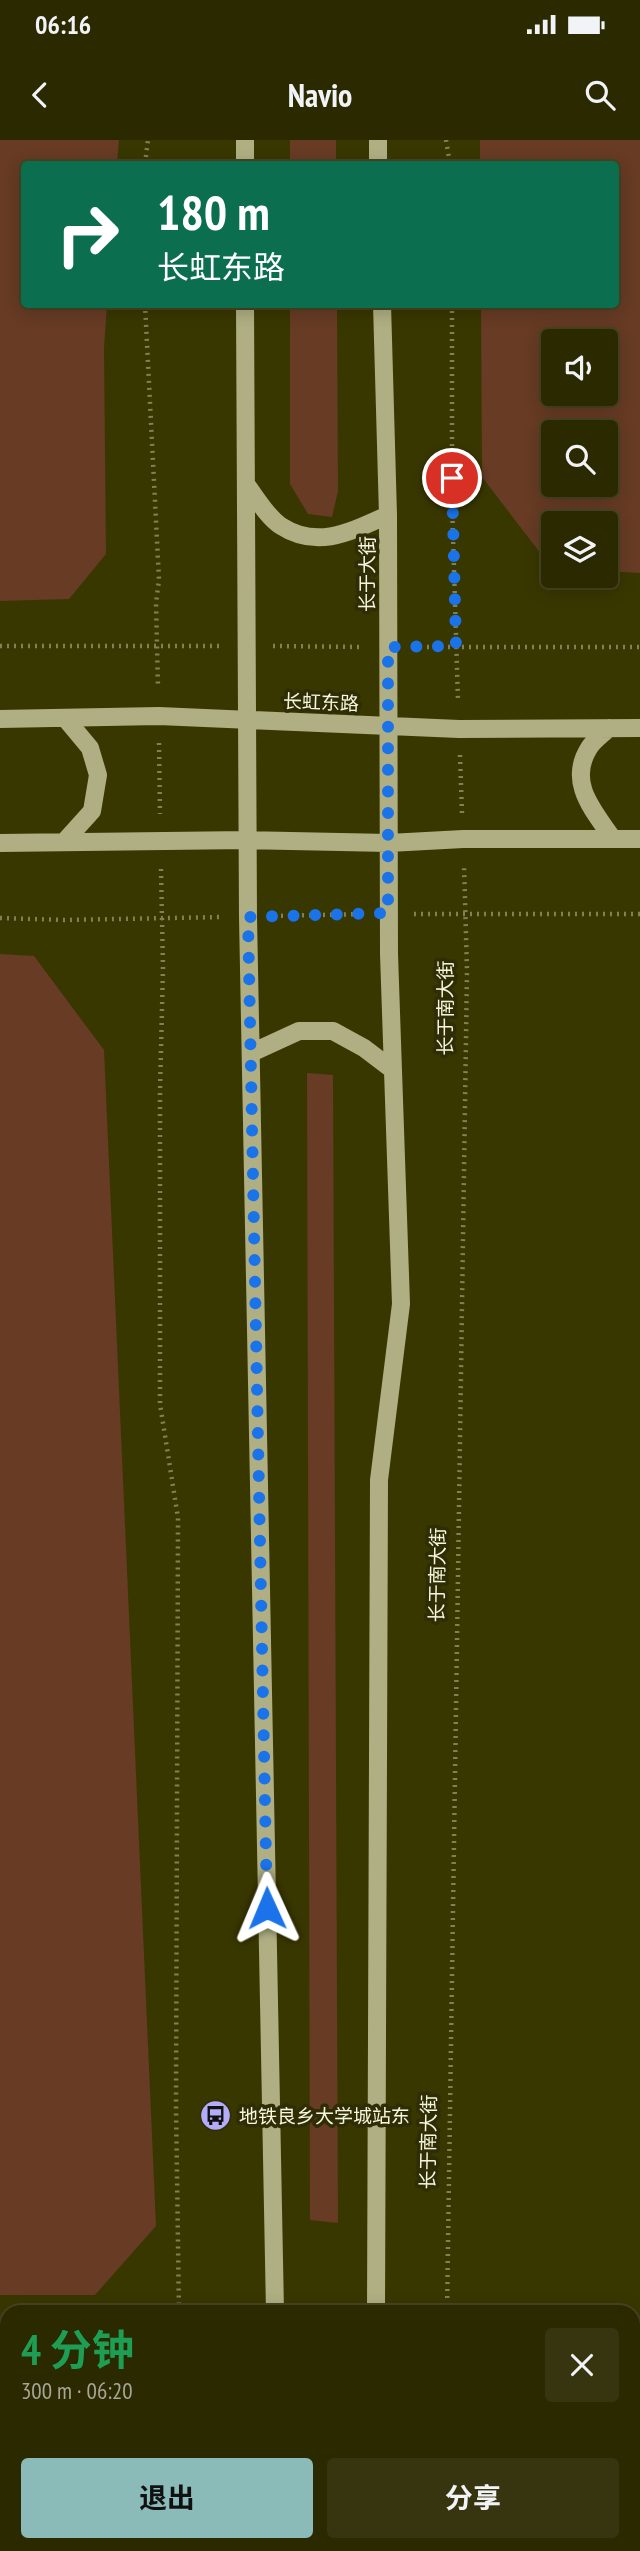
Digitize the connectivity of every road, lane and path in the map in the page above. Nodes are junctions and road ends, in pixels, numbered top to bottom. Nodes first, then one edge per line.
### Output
1 (148, 140) edge
2 (244, 140) edge
3 (378, 140) edge
4 (446, 140) edge
5 (145, 161) edge
6 (245, 161) edge
7 (378, 161) edge
8 (450, 161) edge
9 (145, 308) edge
10 (245, 308) edge
11 (382, 308) edge
12 (452, 308) edge
13 (246, 484) junction
14 (388, 515) junction
15 (156, 645) junction
16 (0, 646) edge
17 (246, 646) junction
18 (456, 646) junction
19 (388, 647) junction
20 (640, 647) edge
21 (159, 716) junction
22 (65, 718) junction
23 (0, 719) edge
24 (248, 720) junction
25 (388, 725) junction
26 (609, 728) junction
27 (640, 728) edge
28 (459, 729) junction
29 (463, 839) junction
30 (613, 839) junction
31 (640, 839) edge
32 (247, 840) junction
33 (161, 841) junction
34 (64, 842) junction
35 (0, 843) edge
36 (389, 843) junction
37 (388, 913) junction
38 (640, 914) edge
39 (466, 915) junction
40 (248, 917) junction
41 (0, 918) edge
42 (161, 918) junction
43 (251, 1053) junction
44 (393, 1070) junction
45 (179, 2305) edge
46 (275, 2305) edge
47 (376, 2305) edge
48 (447, 2305) edge

1 - 5 path
2 - 6 main road
3 - 7 main road
4 - 8 path
9 - 15 path
10 - 13 main road
11 - 14 main road, 长于大街
12 - 18 path
13 - 14 main road
13 - 17 main road
14 - 19 main road, 长于大街
15 - 16 path
15 - 17 path
15 - 21 path
17 - 19 path
17 - 24 main road
18 - 19 path
18 - 20 path
18 - 28 path
19 - 25 main road, 长于大街
21 - 22 main road, 长虹东路
21 - 24 main road, 长虹东路
21 - 33 path
22 - 23 main road, 长虹东路
22 - 34 main road
24 - 25 main road, 长虹东路
24 - 32 main road
25 - 28 main road, 长虹东路
25 - 36 main road, 长于大街
26 - 27 main road, 长虹东路
26 - 28 main road, 长虹东路
26 - 30 main road
28 - 29 path
29 - 30 main road
29 - 36 main road
29 - 39 path, 长于南大街
30 - 31 main road
32 - 33 main road
32 - 36 main road
32 - 40 main road
33 - 34 main road
33 - 42 path
34 - 35 main road
36 - 37 main road
37 - 39 path
37 - 40 path
37 - 44 main road
38 - 39 path
39 - 48 path, 长于南大街
40 - 42 path
40 - 43 main road
41 - 42 path
42 - 45 path
43 - 44 main road
43 - 46 main road
44 - 47 main road

